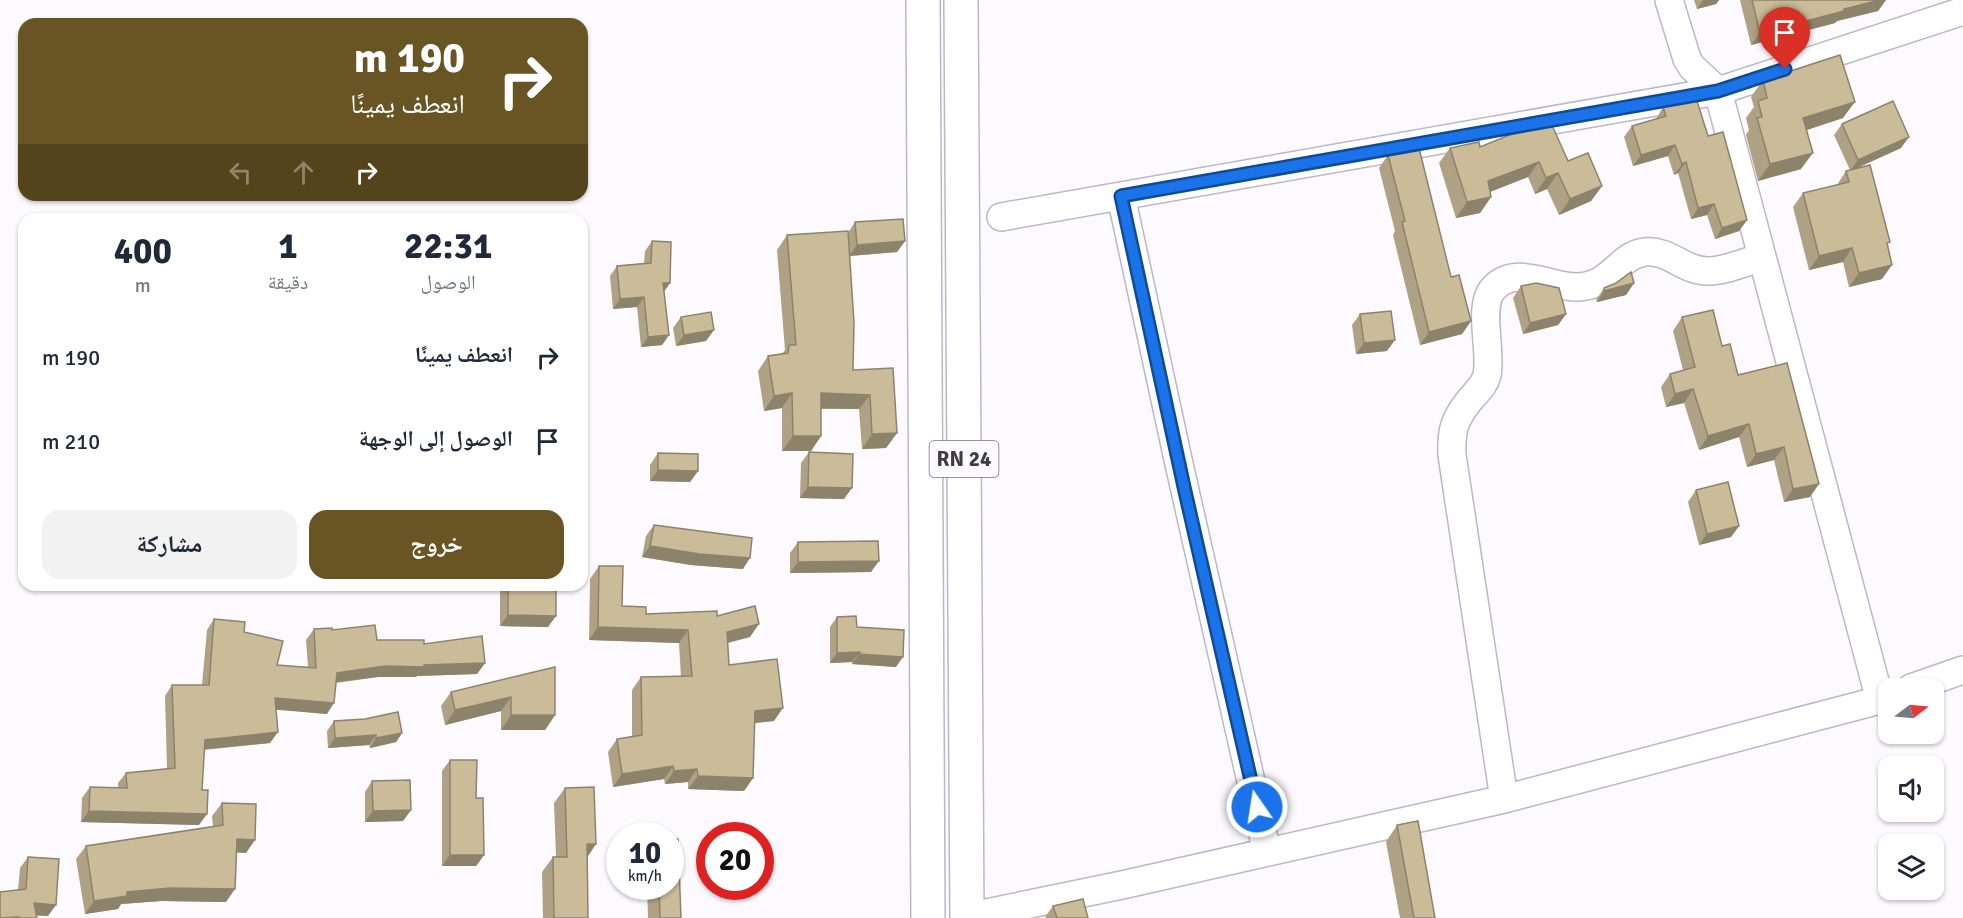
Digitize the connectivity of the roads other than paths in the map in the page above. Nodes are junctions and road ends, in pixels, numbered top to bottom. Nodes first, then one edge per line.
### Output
1 (923, 0) edge
2 (961, 0) edge
3 (1669, 0) edge
4 (1963, 11) edge
5 (1718, 91) junction
6 (1121, 196) junction
7 (1002, 217) dead end
8 (1762, 257) junction
9 (1963, 670) edge
10 (1878, 678) edge
11 (1940, 678) edge
12 (1878, 700) edge
13 (1504, 799) junction
14 (1267, 852) junction
15 (967, 917) edge
16 (928, 918) edge

1 - 16 highway, RN 24
2 - 15 highway, RN 24
3 - 5 street
4 - 5 street
5 - 6 street
5 - 8 street
6 - 7 street
6 - 14 street
8 - 10 street
8 - 13 street
9 - 11 street
12 - 13 street
13 - 14 street
14 - 15 street

